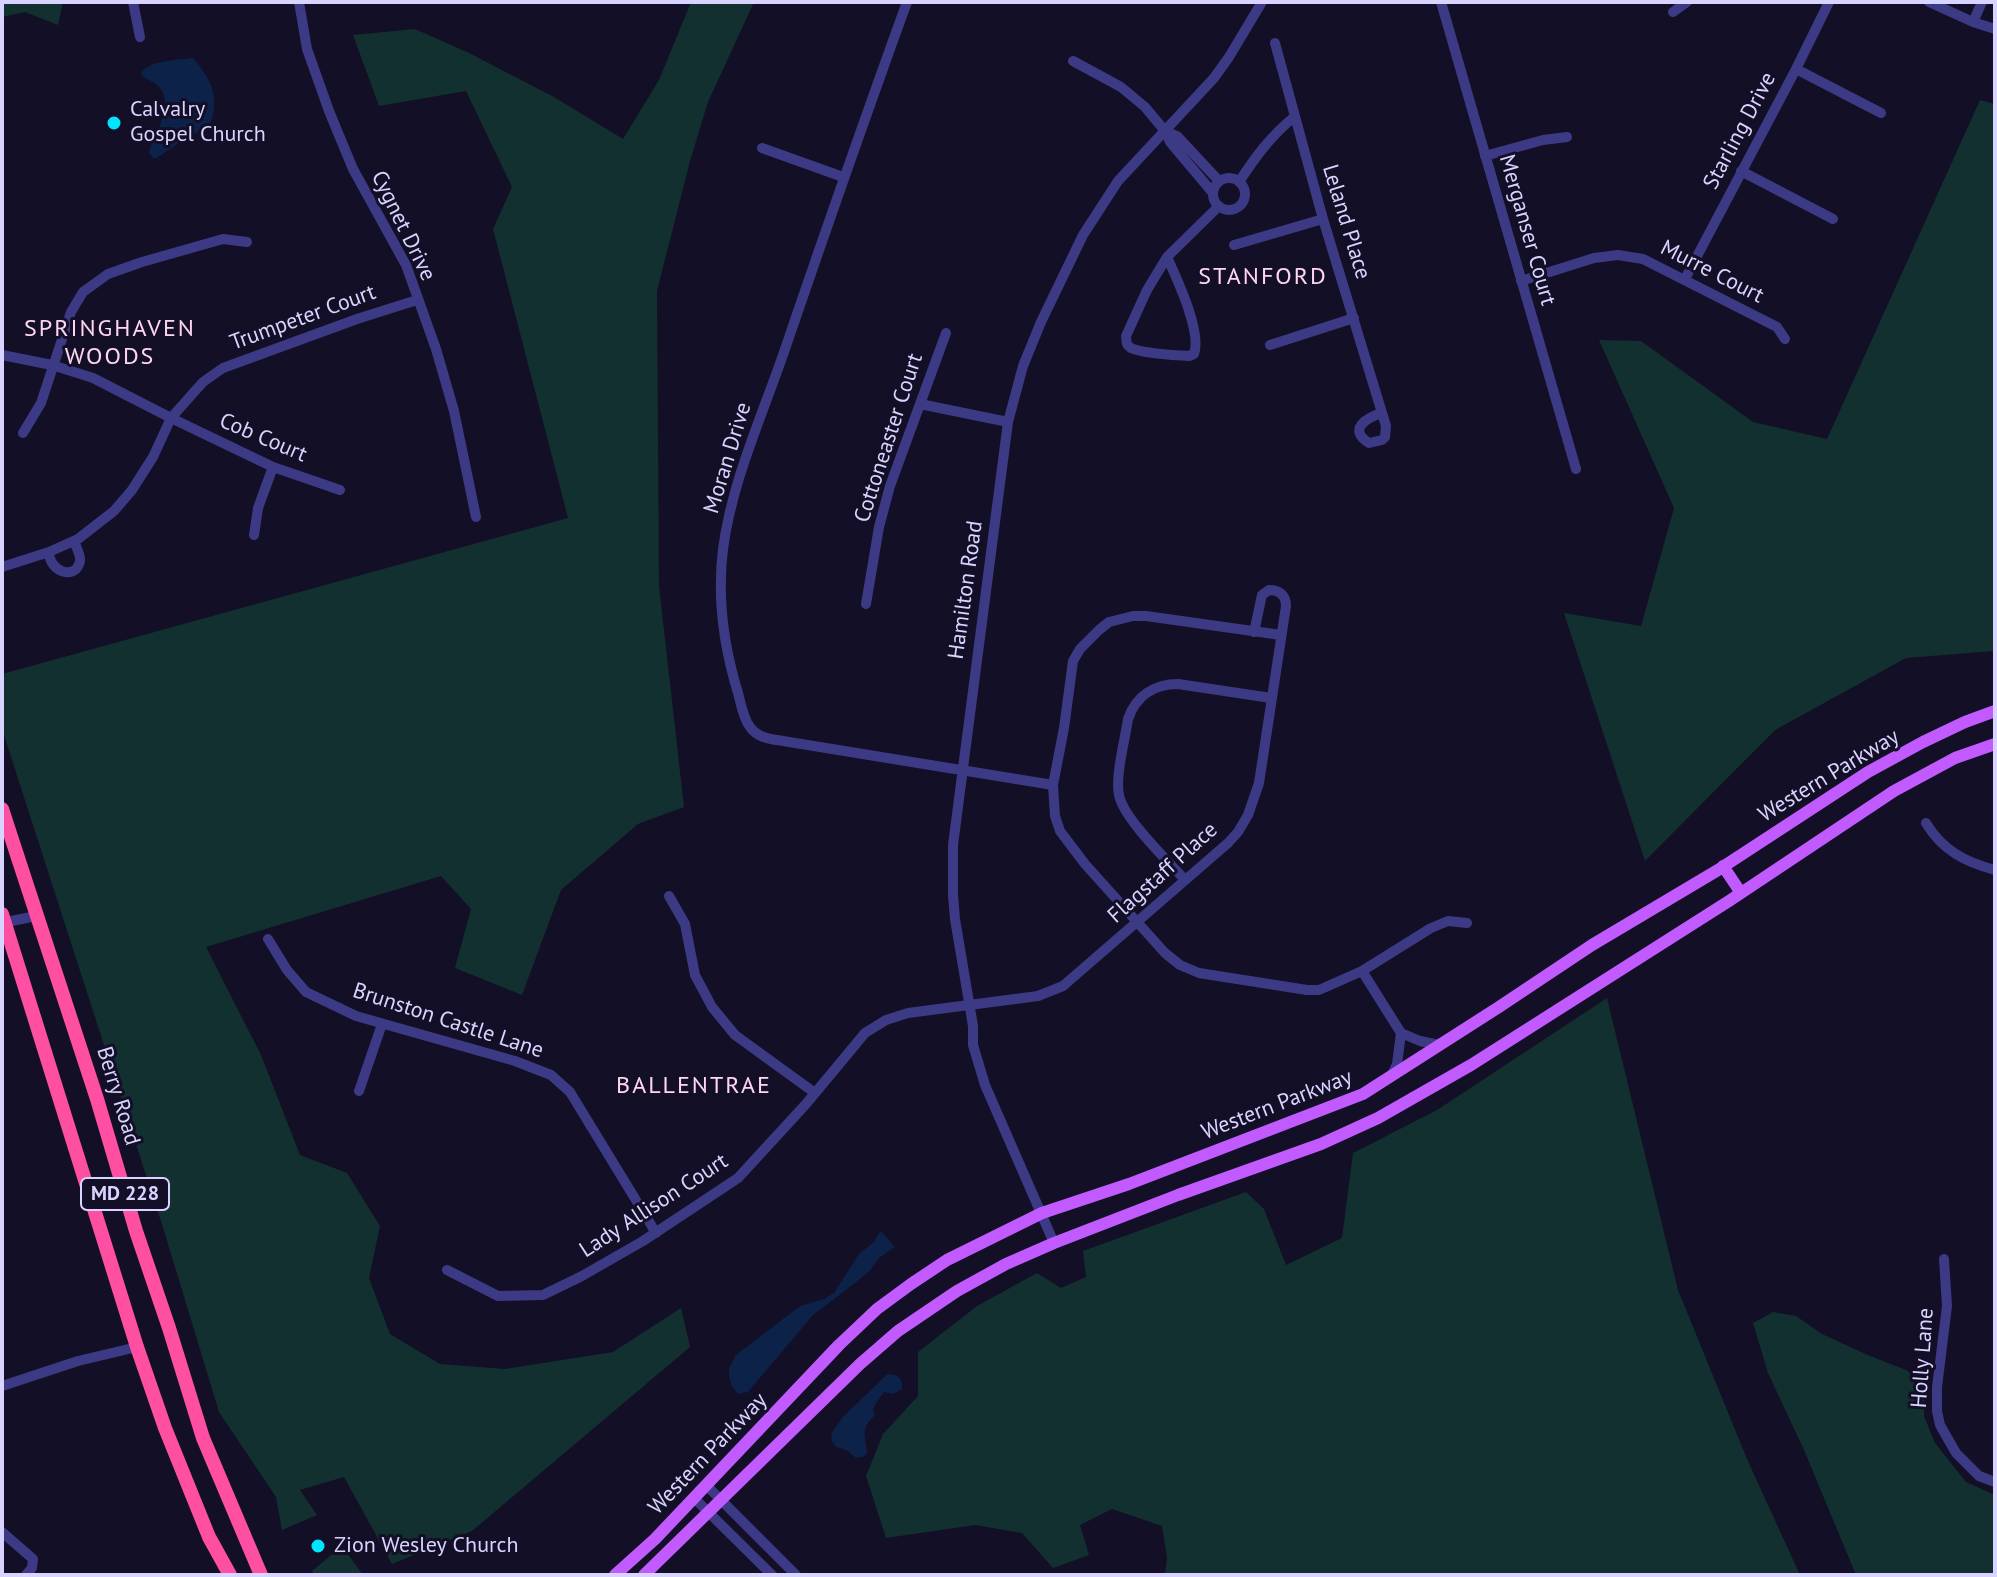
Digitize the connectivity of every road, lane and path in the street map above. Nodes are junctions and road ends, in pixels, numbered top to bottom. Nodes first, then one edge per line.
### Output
1 (133, 2) edge
2 (299, 2) edge
3 (907, 2) edge
4 (1262, 2) edge
5 (1441, 2) edge
6 (1687, 2) edge
7 (1829, 2) edge
8 (1929, 2) edge
9 (1982, 2) edge
10 (1673, 12) dead end
11 (1973, 22) junction
12 (1995, 29) edge
13 (140, 37) dead end
14 (1275, 43) dead end
15 (1073, 61) dead end
16 (1796, 69) junction
17 (1881, 113) dead end
18 (1294, 117) junction
19 (1165, 131) junction
20 (1567, 137) dead end
21 (762, 148) dead end
22 (1485, 156) junction
23 (1741, 171) junction
24 (843, 177) junction
25 (1219, 181) junction
26 (1239, 182) junction
27 (1213, 193) junction
28 (1219, 206) junction
29 (1323, 219) junction
30 (1833, 219) dead end
31 (247, 242) dead end
32 (1234, 245) dead end
33 (1167, 257) junction
34 (1685, 279) junction
35 (1521, 281) junction
36 (417, 300) junction
37 (1354, 318) junction
38 (946, 333) dead end
39 (1785, 339) dead end
40 (1270, 345) dead end
41 (2, 355) edge
42 (52, 365) junction
43 (920, 404) junction
44 (1381, 413) dead end
45 (171, 418) junction
46 (1008, 422) junction
47 (23, 433) dead end
48 (273, 467) junction
49 (1576, 469) dead end
50 (340, 490) dead end
51 (476, 517) dead end
52 (254, 535) dead end
53 (74, 541) junction
54 (49, 552) junction
55 (2, 567) edge
56 (866, 604) dead end
57 (1254, 632) junction
58 (1281, 635) junction
59 (1271, 698) junction
60 (1995, 711) edge
61 (1995, 744) edge
62 (962, 771) junction
63 (1053, 785) junction
64 (2, 809) edge
65 (1926, 823) dead end
66 (1723, 866) junction
67 (1995, 870) edge
68 (1185, 880) junction
69 (1741, 893) junction
70 (669, 896) dead end
71 (36, 916) junction
72 (3, 920) edge
73 (1137, 922) junction
74 (1467, 923) dead end
75 (268, 939) dead end
76 (1362, 971) junction
77 (969, 1004) junction
78 (382, 1024) junction
79 (1401, 1033) junction
80 (1439, 1045) junction
81 (1391, 1077) junction
82 (359, 1091) dead end
83 (815, 1093) junction
84 (1042, 1213) junction
85 (656, 1233) junction
86 (1054, 1243) junction
87 (1944, 1259) dead end
88 (447, 1270) dead end
89 (137, 1347) junction
90 (2, 1386) edge
91 (1995, 1482) edge
92 (706, 1485) junction
93 (694, 1498) junction
94 (722, 1500) junction
95 (708, 1512) junction
96 (2, 1532) edge
97 (26, 1575) edge
98 (230, 1575) edge
99 (261, 1575) edge
100 (615, 1575) edge
101 (644, 1575) edge
102 (772, 1575) edge
103 (796, 1575) edge

1 - 13 street
2 - 36 street, Cygnet Drive
3 - 24 street, Moran Drive
4 - 19 street, Hamilton Road
5 - 22 street, Merganser Court
6 - 10 street
7 - 16 street, Starling Drive
8 - 11 street
9 - 11 street
11 - 12 street
14 - 18 street, Leland Place
15 - 19 street
16 - 17 street
16 - 23 street, Starling Drive
18 - 26 street
18 - 29 street, Leland Place
19 - 25 street
19 - 27 street
19 - 46 street, Hamilton Road
20 - 22 street
21 - 24 street
22 - 35 street, Merganser Court
23 - 30 street
23 - 34 street, Starling Drive
24 - 62 street, Moran Drive
25 - 26 street
25 - 27 street
26 - 28 street
27 - 28 street
28 - 33 street
29 - 32 street
29 - 37 street, Leland Place
31 - 42 street
33 - 33 street
34 - 35 street, Murre Court
34 - 39 street, Murre Court
35 - 49 street, Merganser Court
36 - 45 street, Trumpeter Court
36 - 51 street, Cygnet Drive
37 - 40 street
37 - 44 street, Leland Place
38 - 43 street, Cottoneaster Court
41 - 42 street, Cob Court
42 - 45 street, Cob Court
42 - 47 street
43 - 46 street
43 - 56 street, Cottoneaster Court
45 - 48 street, Cob Court
45 - 53 street, Trumpeter Court
46 - 62 street, Hamilton Road
48 - 50 street, Cob Court
48 - 52 street
53 - 54 street, Trumpeter Court
53 - 54 street
54 - 55 street, Trumpeter Court
57 - 58 street
57 - 58 street, Flagstaff Place
57 - 63 street
58 - 59 street, Flagstaff Place
59 - 68 street, Flagstaff Place
59 - 68 street
60 - 66 main road, Western Parkway
61 - 69 main road, Western Parkway
62 - 63 street, Moran Drive
62 - 77 street, Hamilton Road
63 - 73 street
64 - 71 highway, Berry Road / MD 228
65 - 67 street
66 - 69 main road
66 - 80 main road, Western Parkway
68 - 73 street, Flagstaff Place
69 - 86 main road, Western Parkway
70 - 83 street
71 - 72 street
71 - 99 highway, Berry Road / MD 228
72 - 89 highway, MD 228
73 - 76 street
73 - 77 street, Flagstaff Place
74 - 76 street
75 - 78 street, Brunston Castle Lane
76 - 79 street
77 - 83 street, Lady Allison Court
77 - 84 street, Hamilton Road
78 - 82 street
78 - 85 street, Brunston Castle Lane
79 - 80 street
79 - 81 street
80 - 81 main road, Western Parkway
81 - 84 main road, Western Parkway
83 - 85 street, Lady Allison Court
84 - 86 street, Hamilton Road
84 - 92 main road, Western Parkway
85 - 88 street, Lady Allison Court
86 - 94 main road, Western Parkway
87 - 91 street, Holly Lane
89 - 90 street
89 - 98 highway, MD 228
92 - 93 main road, Western Parkway
92 - 94 street
93 - 95 street
93 - 100 main road, Western Parkway
94 - 95 main road, Western Parkway
94 - 103 street
95 - 101 main road, Western Parkway
95 - 102 street
96 - 97 street

